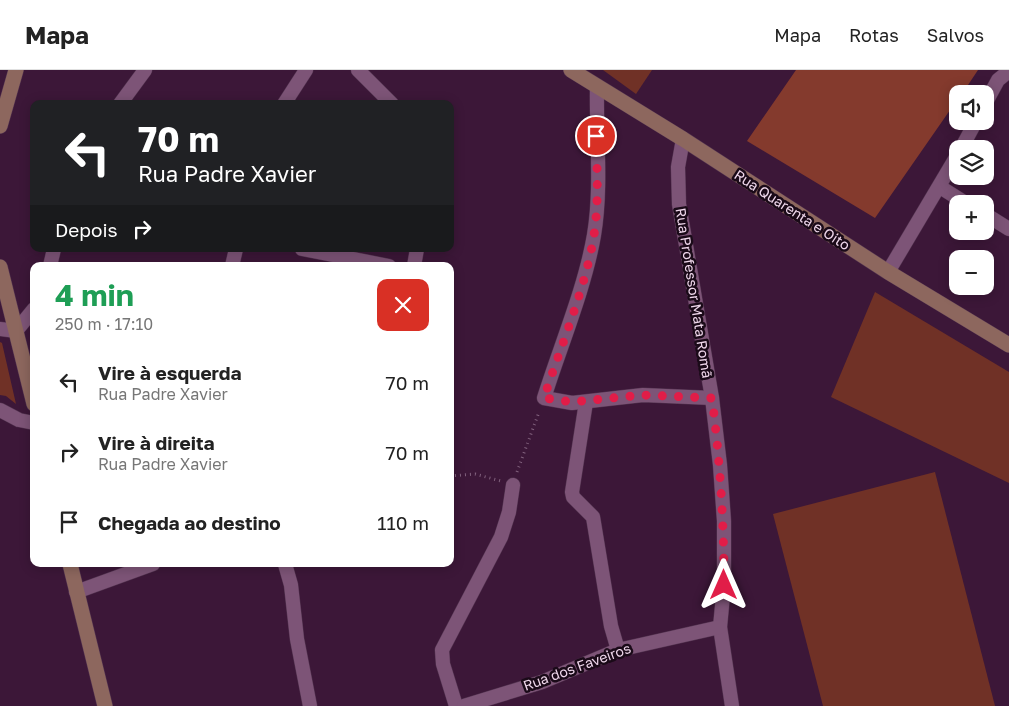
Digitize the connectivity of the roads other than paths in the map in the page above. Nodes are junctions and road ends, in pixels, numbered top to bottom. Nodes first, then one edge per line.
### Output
1 (16, 70) edge
2 (145, 70) edge
3 (306, 70) edge
4 (358, 70) edge
5 (574, 71) edge
6 (1009, 71) edge
7 (598, 87) junction
8 (994, 87) edge
9 (123, 100) edge
10 (287, 100) edge
11 (388, 100) edge
12 (0, 126) edge
13 (683, 139) junction
14 (949, 170) edge
15 (940, 187) junction
16 (953, 195) edge
17 (994, 220) edge
18 (1009, 229) edge
19 (317, 252) edge
20 (369, 262) edge
21 (0, 267) edge
22 (888, 272) junction
23 (30, 314) edge
24 (0, 329) edge
25 (16, 331) junction
26 (1009, 345) edge
27 (30, 388) edge
28 (712, 398) junction
29 (586, 402) junction
30 (0, 410) edge
31 (30, 422) edge
32 (513, 485) road end
33 (71, 567) edge
34 (146, 567) edge
35 (286, 567) edge
36 (76, 592) junction
37 (720, 627) junction
38 (618, 650) junction
39 (105, 706) edge
40 (310, 706) edge
41 (456, 706) edge
42 (464, 706) edge
43 (732, 706) edge

1 - 12 main road
2 - 9 street
3 - 10 street
4 - 11 street
5 - 7 main road, Rua Quarenta e Oito
6 - 8 street
7 - 13 main road, Rua Quarenta e Oito
7 - 29 street
13 - 22 main road, Rua Quarenta e Oito
13 - 28 street, Rua Professor Mata Romã
14 - 15 street
15 - 16 street
15 - 22 street
17 - 18 street
19 - 20 street
21 - 25 main road
22 - 26 main road, Rua Quarenta e Oito
23 - 25 street
24 - 25 street
25 - 27 main road
28 - 29 street
28 - 37 street, Rua Professor Mata Romã
29 - 38 street
30 - 31 street
32 - 41 street
33 - 36 main road
34 - 36 street
35 - 40 street
36 - 39 main road
37 - 38 street, Rua dos Faveiros
37 - 43 street, Rua Professor Mata Romã
38 - 42 street, Rua dos Faveiros

